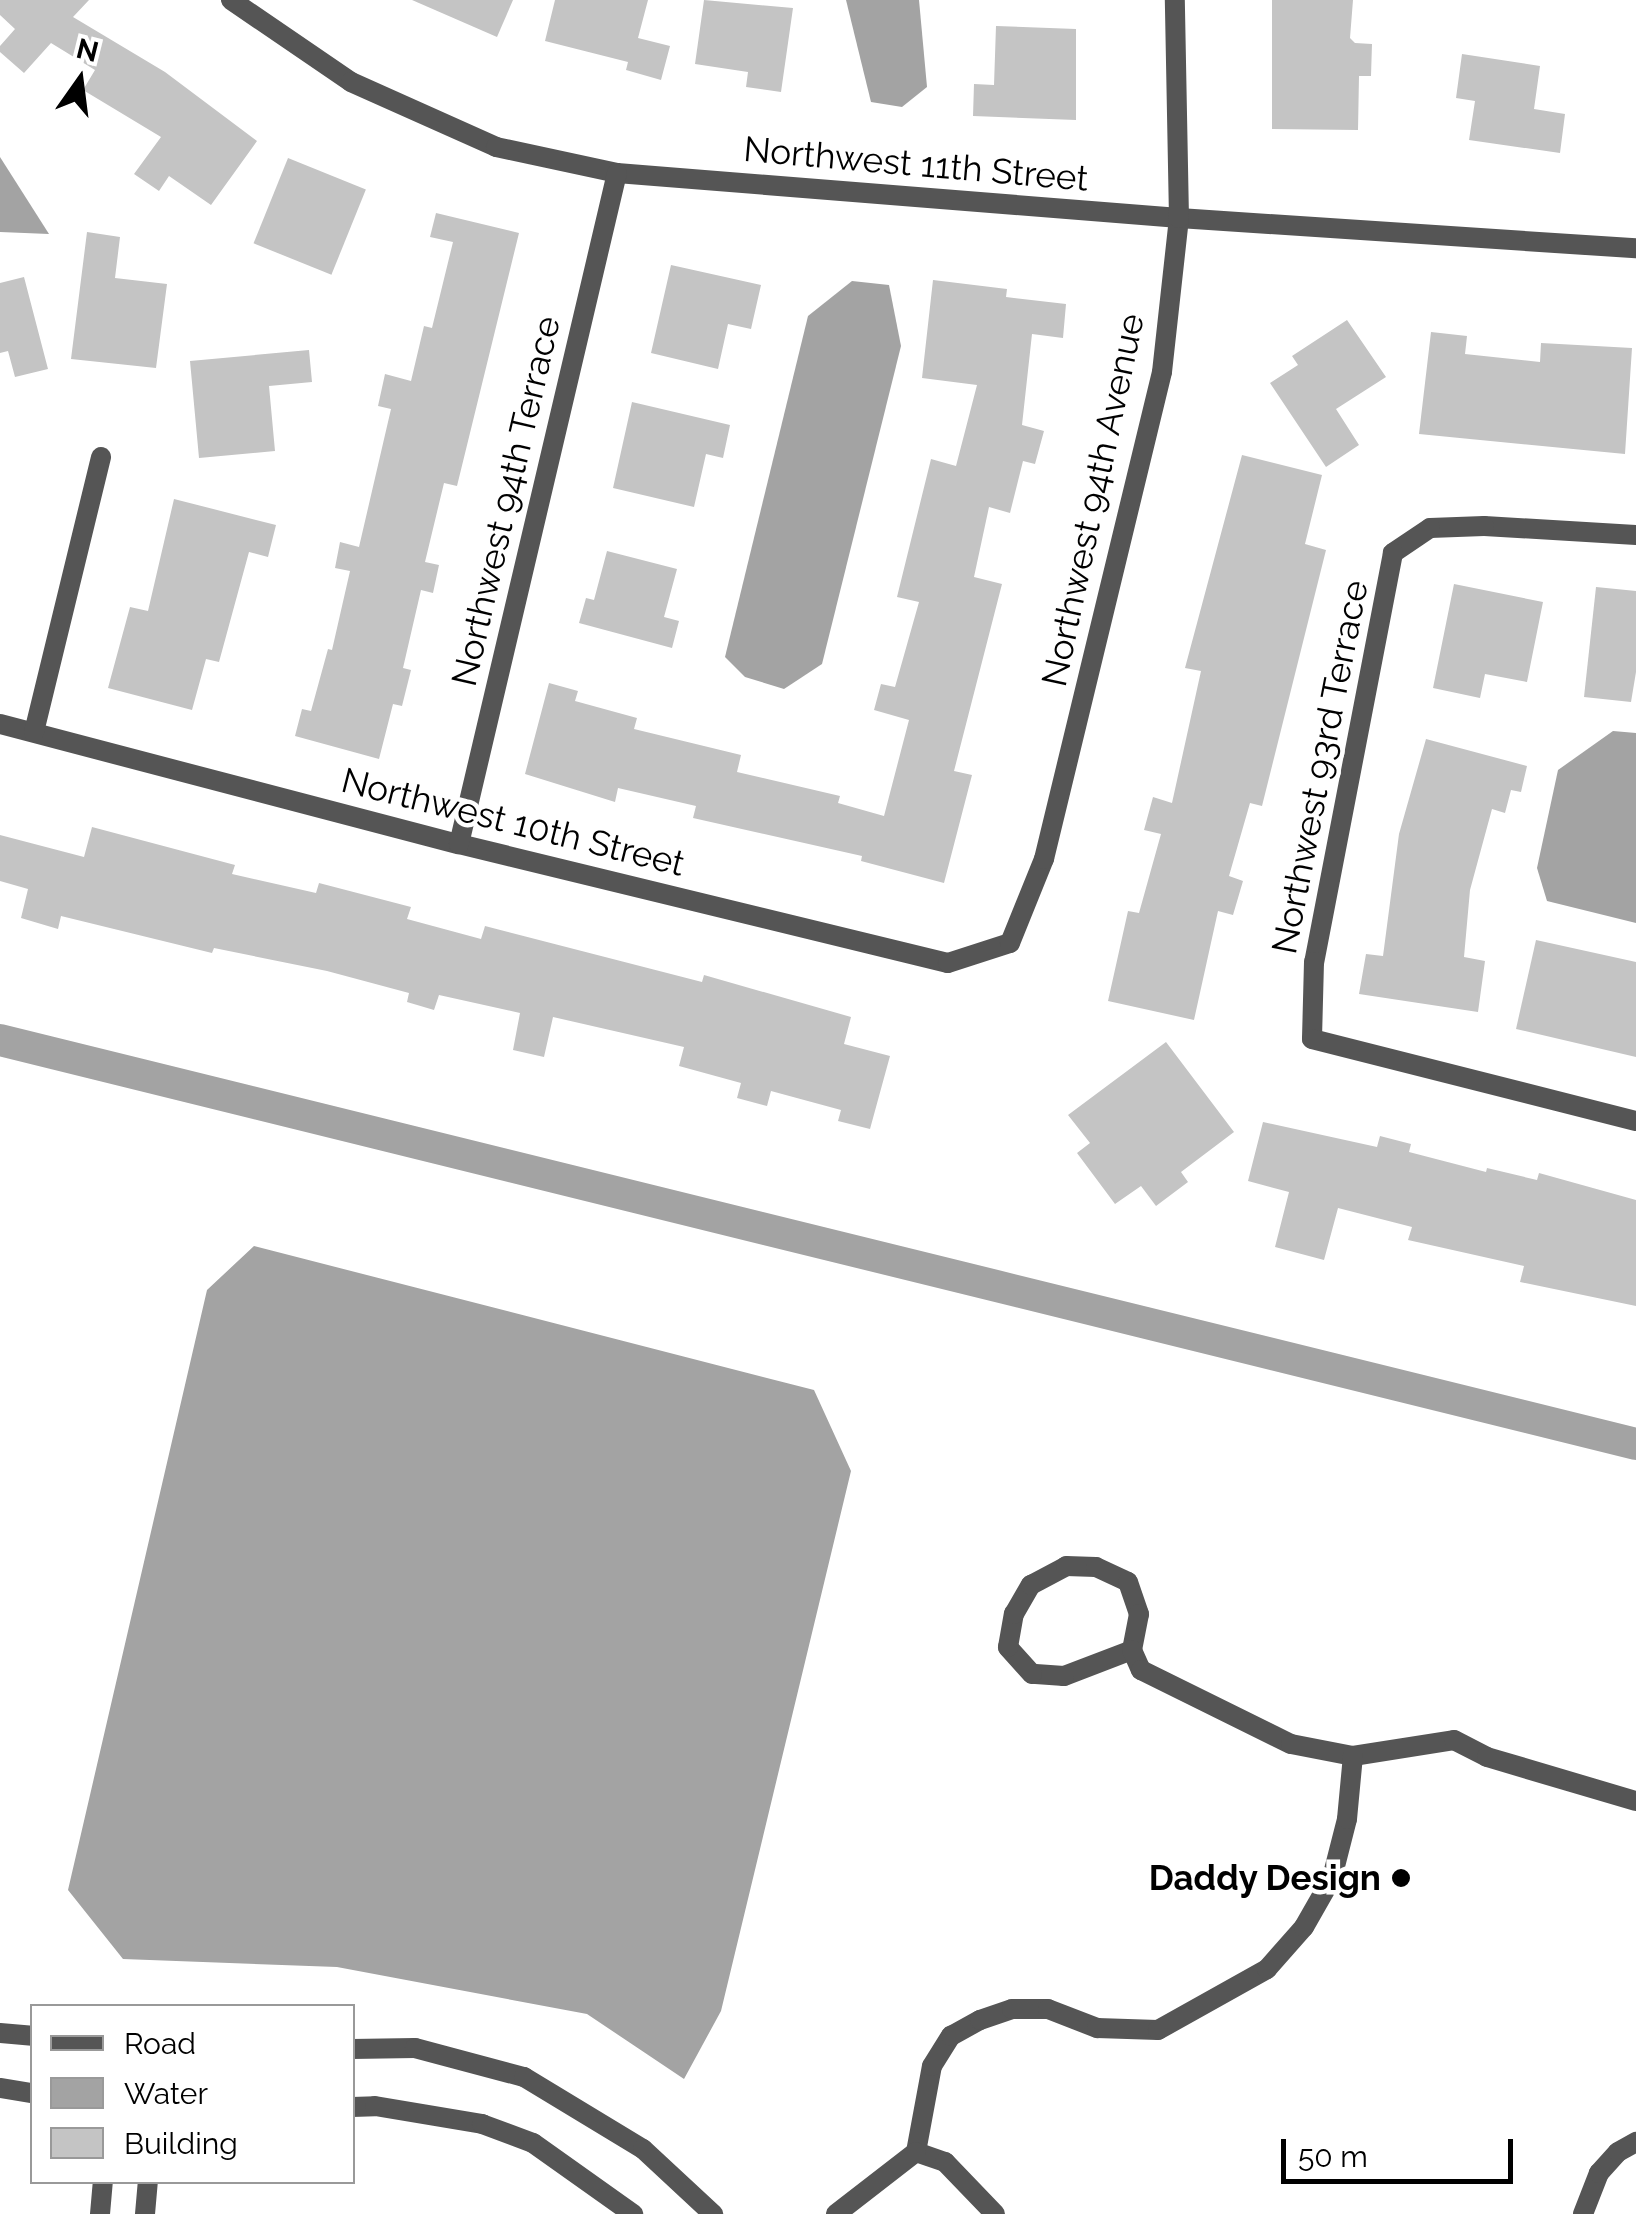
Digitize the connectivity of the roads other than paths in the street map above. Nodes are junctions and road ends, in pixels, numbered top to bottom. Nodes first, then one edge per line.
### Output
1 (231, 0) edge
2 (1175, 0) edge
3 (617, 173) junction
4 (1179, 218) junction
5 (1636, 248) edge
6 (101, 456) dead end
7 (1636, 535) edge
8 (0, 724) edge
9 (34, 732) junction
10 (458, 844) junction
11 (1010, 943) joint
12 (1636, 1121) edge
13 (1132, 1650) junction
14 (1353, 1756) junction
15 (1636, 1802) edge
16 (0, 2033) edge
17 (30, 2036) edge
18 (355, 2048) edge
19 (0, 2088) edge
20 (30, 2092) edge
21 (355, 2107) edge
22 (1636, 2142) edge
23 (916, 2152) junction
24 (104, 2184) edge
25 (148, 2184) edge
26 (100, 2214) edge
27 (145, 2214) edge
28 (633, 2214) edge
29 (713, 2214) edge
30 (836, 2214) edge
31 (995, 2214) edge
32 (1583, 2214) edge

1 - 3 street, Northwest 11th Street
2 - 4 street, Northwest 94th Avenue
3 - 4 street, Northwest 11th Street
3 - 10 street, Northwest 94th Terrace
4 - 5 street, Northwest 11th Street
4 - 11 street, Northwest 94th Avenue
6 - 9 street
7 - 12 street, Northwest 93rd Terrace
8 - 9 street, Northwest 10th Street
9 - 10 street, Northwest 10th Street
10 - 11 street, Northwest 10th Street
13 - 13 street
13 - 14 street
14 - 15 street
14 - 23 street
16 - 17 street
18 - 29 street
19 - 20 street
21 - 28 street
22 - 32 street
23 - 30 street
23 - 31 street
24 - 26 street
25 - 27 street

